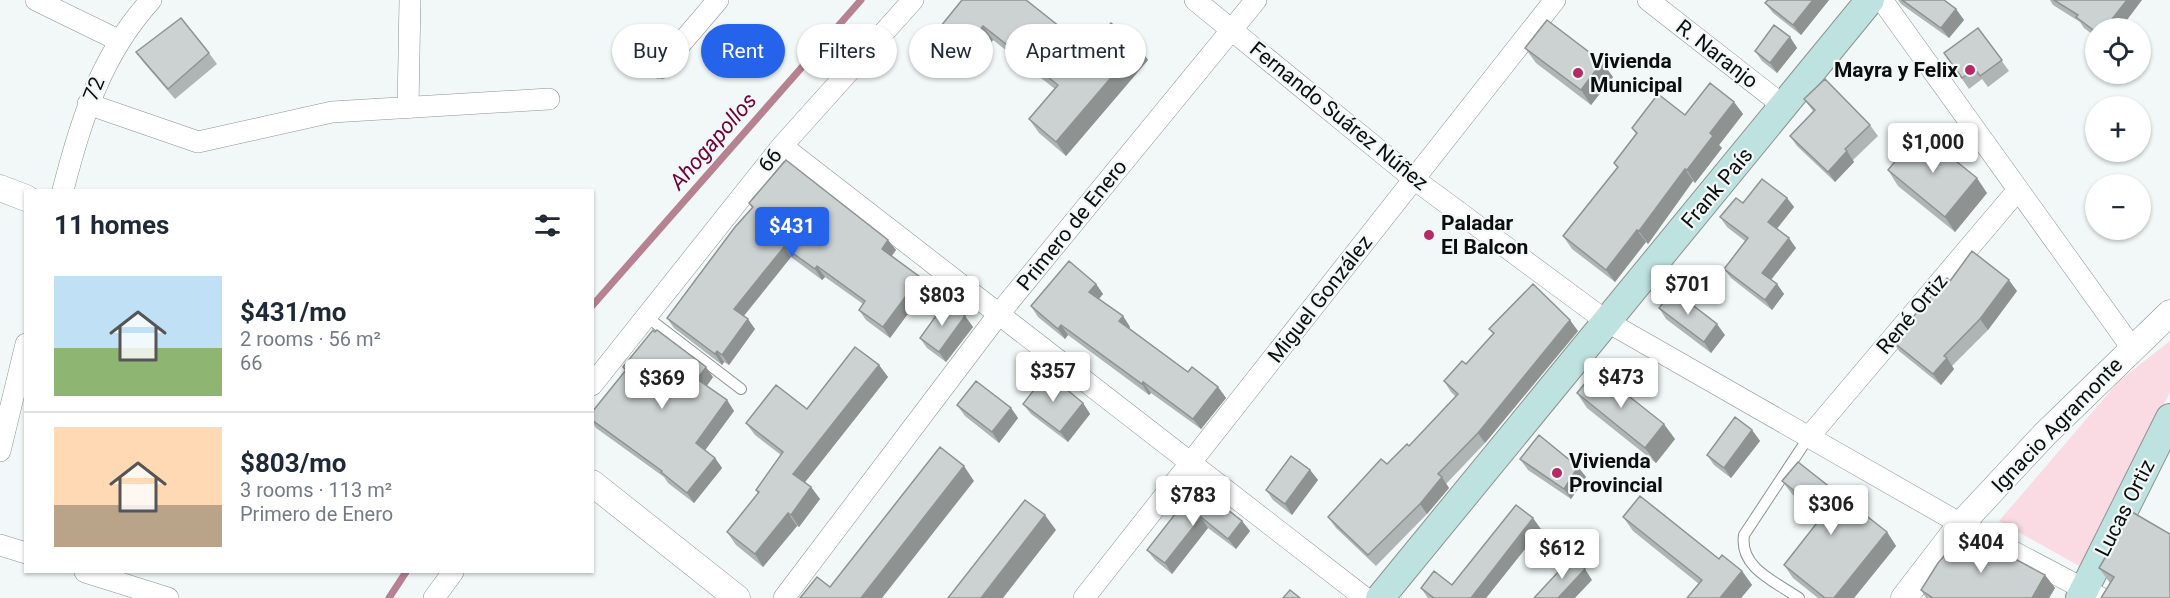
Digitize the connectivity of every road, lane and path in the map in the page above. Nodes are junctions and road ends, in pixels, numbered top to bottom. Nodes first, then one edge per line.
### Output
1 (36, 0) edge
2 (151, 0) edge
3 (410, 0) edge
4 (718, 0) edge
5 (913, 0) edge
6 (1196, 0) edge
7 (1256, 0) edge
8 (1555, 0) edge
9 (1648, 0) edge
10 (1870, 0) edge
11 (1882, 0) edge
12 (1232, 29) junction
13 (689, 34) edge
14 (120, 40) junction
15 (549, 99) dead end
16 (88, 104) junction
17 (1785, 107) junction
18 (408, 108) junction
19 (782, 146) junction
20 (1414, 179) junction
21 (0, 188) edge
22 (63, 189) edge
23 (2017, 191) junction
24 (24, 197) edge
25 (2170, 313) edge
26 (998, 315) junction
27 (647, 316) junction
28 (1606, 321) junction
29 (2132, 348) junction
30 (24, 352) edge
31 (594, 382) edge
32 (741, 389) dead end
33 (2170, 418) edge
34 (1808, 438) junction
35 (0, 451) edge
36 (1191, 463) junction
37 (594, 485) edge
38 (1961, 524) junction
39 (0, 545) edge
40 (24, 552) edge
41 (88, 573) edge
42 (452, 573) edge
43 (2089, 595) edge
44 (168, 598) edge
45 (434, 598) edge
46 (737, 598) edge
47 (784, 598) edge
48 (1084, 598) edge
49 (1365, 598) edge
50 (1380, 598) edge
51 (1799, 598) edge
52 (1904, 598) edge

1 - 14 street
2 - 14 street, 72
3 - 18 street
4 - 13 street
5 - 19 street, 66
6 - 12 street, Fernando Suárez Núñez
7 - 12 street, Primero de Enero
8 - 20 street, Miguel González
9 - 17 street, R. Naranjo
10 - 17 main road, Frank País
11 - 23 street
12 - 20 street, Fernando Suárez Núñez
12 - 26 street, Primero de Enero
14 - 16 street, 72
15 - 18 street
16 - 18 street
16 - 22 street, 72
17 - 28 main road, Frank País
19 - 26 street
19 - 27 street, 66
20 - 28 street, Fernando Suárez Núñez
20 - 36 street, Miguel González
21 - 24 street
23 - 29 street
23 - 34 street, René Ortiz
25 - 29 street, Ignacio Agramonte
26 - 36 street
26 - 47 street, Primero de Enero
27 - 31 street, 66
27 - 32 lane
28 - 34 street, Fernando Suárez Núñez
28 - 50 main road, Frank País
29 - 38 street, Ignacio Agramonte
30 - 35 street
33 - 43 main road, Lucas Ortiz
34 - 38 street, Fernando Suárez Núñez
34 - 51 lane
36 - 48 street, Miguel González
36 - 49 street
37 - 46 street
38 - 43 street, Fernando Suárez Núñez
38 - 52 street, Ignacio Agramonte
39 - 40 street
41 - 44 street
42 - 45 street

